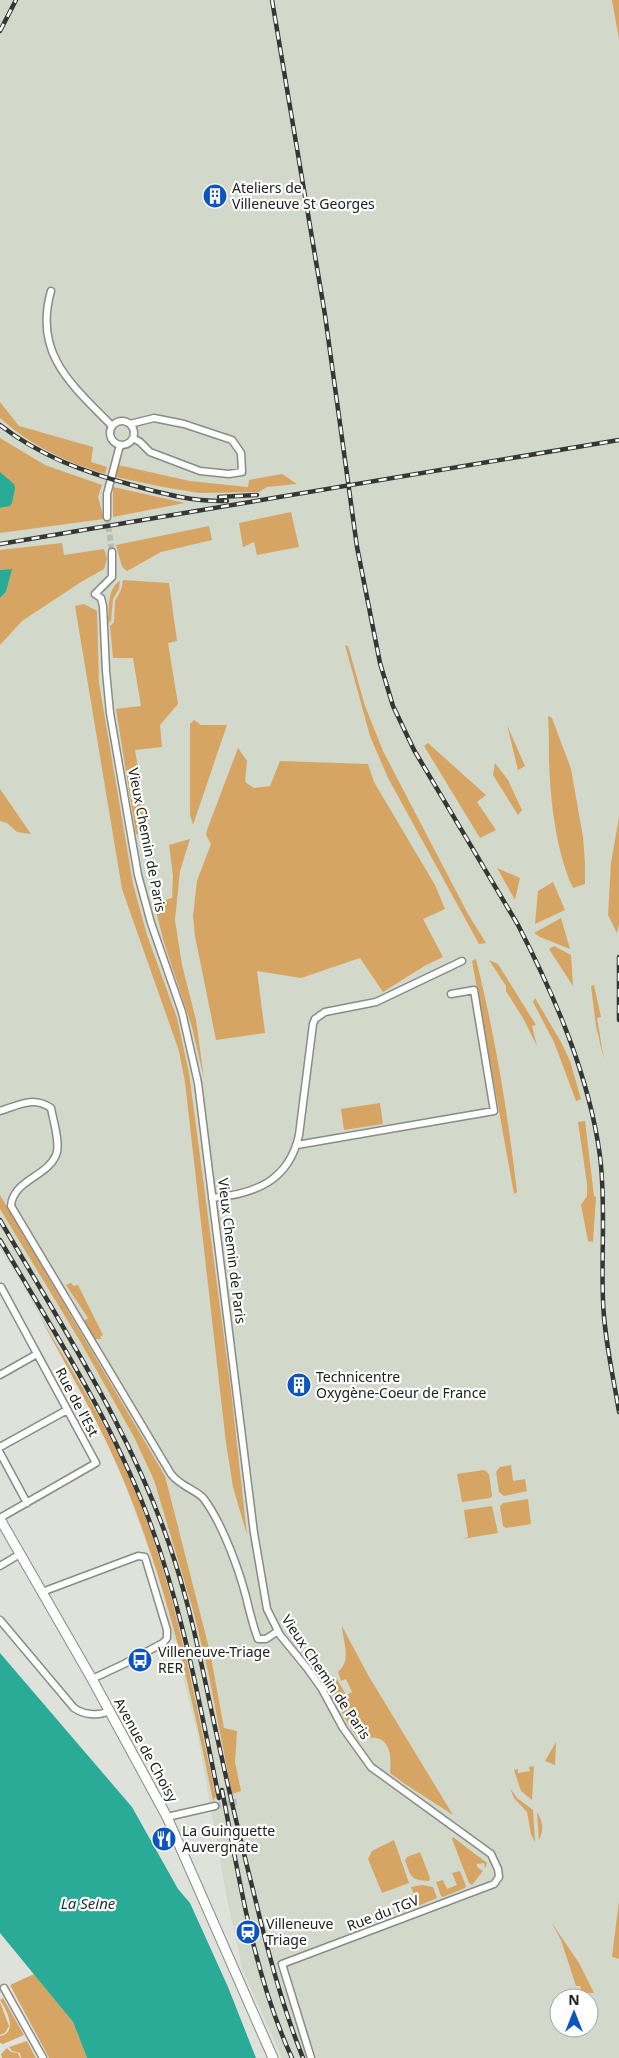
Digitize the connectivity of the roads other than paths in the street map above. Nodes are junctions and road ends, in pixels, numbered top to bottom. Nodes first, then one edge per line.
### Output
1 (51, 291) dead end
2 (130, 424) junction
3 (112, 426) junction
4 (133, 438) junction
5 (120, 445) junction
6 (107, 517) tunnel mouth
7 (112, 552) tunnel mouth
8 (462, 961) dead end
9 (451, 994) dead end
10 (0, 1111) edge
11 (297, 1145) junction
12 (212, 1198) junction
13 (1, 1287) edge
14 (37, 1354) junction
15 (0, 1375) edge
16 (67, 1410) junction
17 (0, 1447) edge
18 (0, 1454) edge
19 (27, 1502) junction
20 (0, 1519) edge
21 (20, 1554) junction
22 (0, 1566) edge
23 (42, 1592) junction
24 (0, 1620) edge
25 (278, 1631) junction
26 (92, 1679) junction
27 (108, 1711) junction
28 (215, 1806) tunnel mouth
29 (167, 1817) junction
30 (499, 1877) joint
31 (4, 1988) dead end
32 (43, 2058) edge
33 (273, 2058) edge
34 (311, 2058) edge

1 - 3 street
2 - 3 street
2 - 4 street
2 - 4 street
3 - 5 street
4 - 5 street
5 - 6 street
7 - 12 street, Vieux Chemin de Paris
8 - 11 street
9 - 11 street
10 - 25 street
11 - 12 street
12 - 25 street, Vieux Chemin de Paris
13 - 14 street, Rue de l'Est
14 - 15 street
14 - 16 street, Rue de l'Est
16 - 17 street
16 - 19 street, Rue de l'Est
18 - 19 street
19 - 20 street
20 - 21 main road, Avenue de Choisy
21 - 22 street
21 - 23 main road, Avenue de Choisy
23 - 26 main road, Avenue de Choisy
23 - 26 street
24 - 27 street
25 - 30 street, Vieux Chemin de Paris
26 - 27 main road, Avenue de Choisy
27 - 29 main road, Avenue de Choisy
28 - 29 street
29 - 33 main road, Avenue de Choisy
30 - 34 street, Rue du TGV
31 - 32 street

